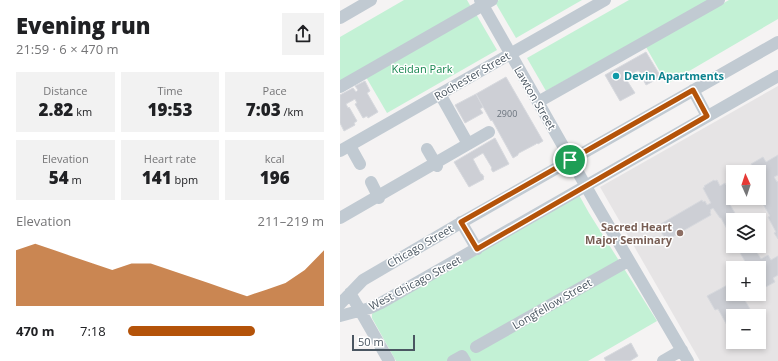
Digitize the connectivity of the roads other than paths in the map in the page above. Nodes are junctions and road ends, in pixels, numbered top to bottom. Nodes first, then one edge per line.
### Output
1 (371, 0) edge
2 (605, 0) edge
3 (719, 0) edge
4 (485, 2) edge
5 (340, 18) edge
6 (778, 42) edge
7 (510, 54) junction
8 (778, 76) edge
9 (340, 87) edge
10 (693, 90) junction
11 (440, 94) junction
12 (538, 102) junction
13 (707, 116) junction
14 (489, 132) dead end
15 (468, 144) junction
16 (345, 149) edge
17 (427, 149) dead end
18 (570, 160) junction
19 (360, 164) dead end
20 (436, 165) junction
21 (371, 182) dead end
22 (585, 186) junction
23 (379, 197) junction
24 (340, 218) edge
25 (461, 222) junction
26 (477, 249) junction
27 (628, 261) junction
28 (350, 293) junction
29 (340, 304) edge
30 (361, 311) junction
31 (340, 316) edge
32 (476, 347) dead end
33 (685, 356) edge
34 (389, 361) edge
35 (663, 361) edge

1 - 5 street
2 - 7 street, Rochester Street
3 - 12 street
4 - 7 street, Lawton Street
4 - 9 street
6 - 10 street, Chicago Street
7 - 11 street, Rochester Street
7 - 12 street, Lawton Street
8 - 13 street, West Chicago Street
10 - 13 street
10 - 18 street, Chicago Street
11 - 15 street
11 - 16 street, Rochester Street
12 - 18 street, Lawton Street
13 - 22 street, West Chicago Street
14 - 15 street
15 - 20 street
16 - 19 street
17 - 20 street
18 - 22 street, Lawton Street
18 - 25 street, Chicago Street
20 - 23 street
21 - 23 street
22 - 26 street, West Chicago Street
22 - 27 street, Lawton Street
23 - 24 street
25 - 26 street
25 - 28 street, Chicago Street
26 - 30 street, West Chicago Street
27 - 32 street, Longfellow Street
27 - 33 street, Lawton Street
28 - 29 street, Chicago Street
28 - 30 street
30 - 31 street, West Chicago Street
30 - 34 street
33 - 35 street

